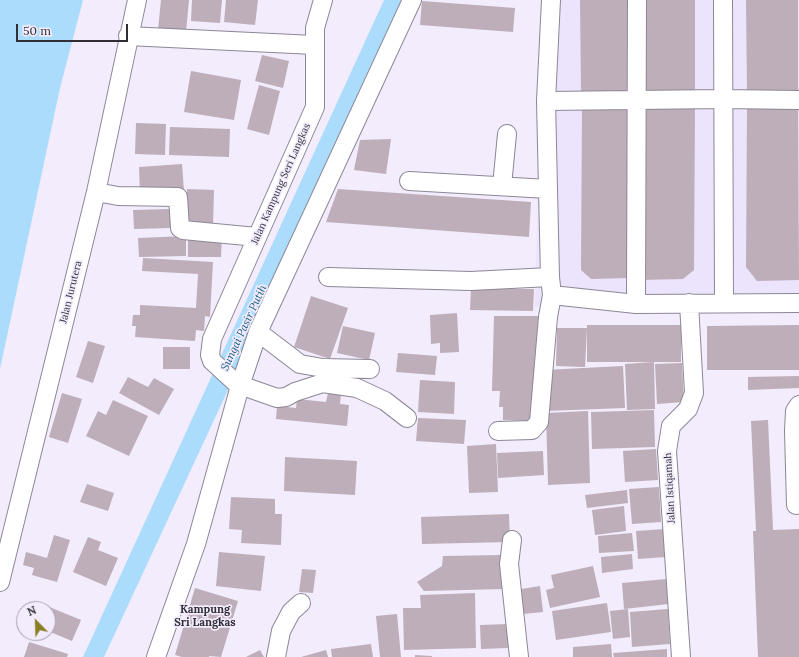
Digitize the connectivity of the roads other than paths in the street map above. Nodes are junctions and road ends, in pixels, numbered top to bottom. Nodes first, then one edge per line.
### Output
1 (136, 0) edge
2 (323, 0) edge
3 (412, 0) edge
4 (551, 0) edge
5 (637, 0) edge
6 (723, 0) edge
7 (128, 36) junction
8 (314, 45) junction
9 (723, 99) junction
10 (546, 100) junction
11 (636, 100) junction
12 (799, 100) edge
13 (507, 134) dead end
14 (409, 181) dead end
15 (502, 186) junction
16 (548, 189) junction
17 (96, 192) junction
18 (257, 237) junction
19 (328, 277) dead end
20 (550, 277) junction
21 (552, 295) junction
22 (689, 303) junction
23 (724, 303) junction
24 (799, 303) edge
25 (636, 304) junction
26 (258, 332) junction
27 (370, 369) dead end
28 (238, 385) junction
29 (799, 405) edge
30 (408, 418) dead end
31 (796, 431) edge
32 (498, 432) dead end
33 (796, 505) dead end
34 (512, 540) dead end
35 (0, 582) edge
36 (301, 603) dead end
37 (156, 657) edge
38 (276, 657) edge
39 (519, 657) edge
40 (681, 657) edge

1 - 7 street, Jalan Jurutera
2 - 8 street, Jalan Kampung Seri Langkas
3 - 26 street
4 - 10 street
5 - 11 street
6 - 9 street
7 - 8 street
7 - 17 street, Jalan Jurutera
8 - 18 street, Jalan Kampung Seri Langkas
9 - 11 street
9 - 12 street
9 - 23 street
10 - 11 street
10 - 16 street
11 - 25 street
13 - 15 street
14 - 15 street
15 - 16 street
16 - 20 street
17 - 18 street
17 - 35 street, Jalan Jurutera
18 - 28 street, Jalan Kampung Seri Langkas
19 - 20 street
20 - 21 street
21 - 25 street
21 - 32 street
22 - 23 street
22 - 25 street
22 - 40 street, Jalan Istiqamah
23 - 24 street
26 - 27 street
26 - 28 street
28 - 30 street
28 - 37 street
29 - 31 street
31 - 33 street
34 - 39 street
36 - 38 street

